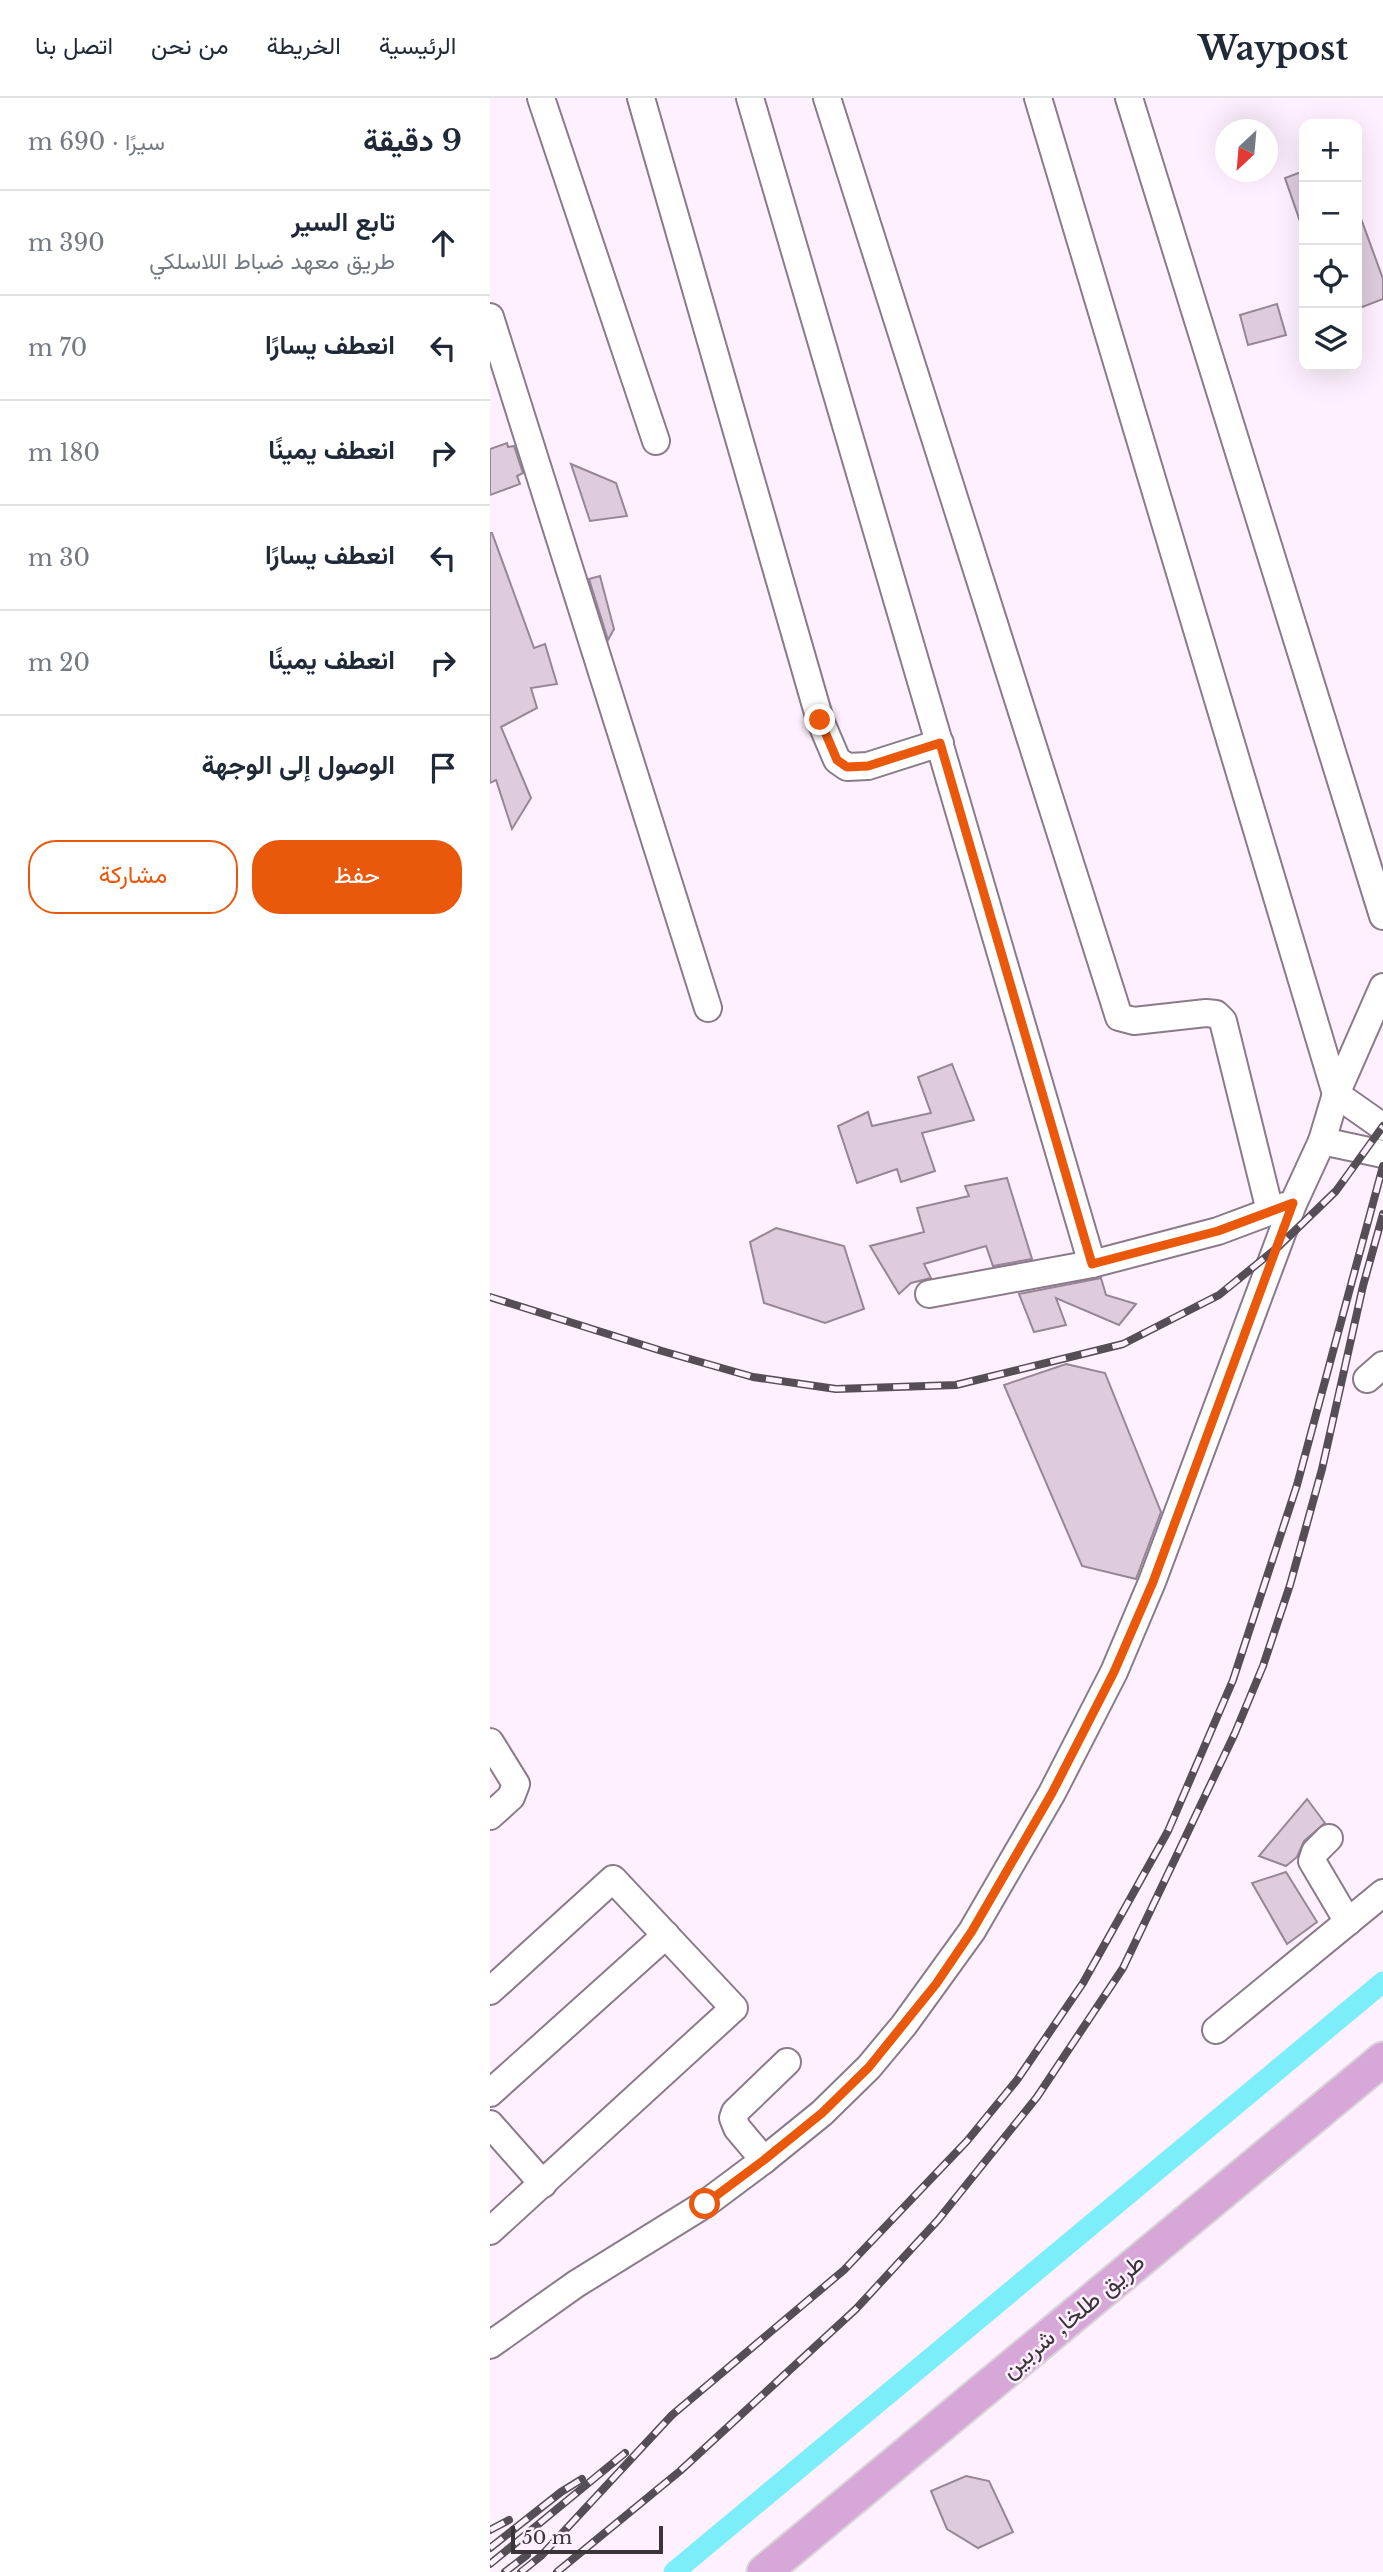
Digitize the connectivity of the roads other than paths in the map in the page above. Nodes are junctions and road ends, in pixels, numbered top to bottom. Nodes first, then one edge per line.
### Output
1 (541, 98) edge
2 (641, 98) edge
3 (750, 98) edge
4 (828, 98) edge
5 (1038, 98) edge
6 (1129, 98) edge
7 (490, 317) edge
8 (656, 441) dead end
9 (940, 743) junction
10 (1383, 916) edge
11 (1383, 987) edge
12 (708, 1008) dead end
13 (1339, 1097) junction
14 (1379, 1124) edge
15 (1333, 1144) junction
16 (1383, 1154) edge
17 (1282, 1207) junction
18 (1092, 1264) junction
19 (929, 1294) dead end
20 (490, 1742) edge
21 (490, 1816) edge
22 (1329, 1838) dead end
23 (1383, 1893) edge
24 (1348, 1922) junction
25 (666, 1935) junction
26 (490, 1992) edge
27 (1216, 2030) dead end
28 (1383, 2059) edge
29 (787, 2062) dead end
30 (490, 2093) edge
31 (490, 2124) edge
32 (764, 2160) junction
33 (543, 2184) junction
34 (490, 2231) edge
35 (490, 2345) edge
36 (764, 2572) edge

1 - 8 street
2 - 9 street
3 - 9 street
4 - 17 street
5 - 13 street
6 - 10 street
7 - 12 street
9 - 18 street
11 - 13 street
13 - 14 street
13 - 15 street
15 - 16 street
15 - 17 street
17 - 18 street
17 - 32 street
18 - 19 street
20 - 21 street
22 - 24 street
23 - 24 street
24 - 27 street
25 - 26 street
25 - 30 street
25 - 33 street
28 - 36 main road, طريق طلخا, شربين
29 - 32 street
31 - 33 street
32 - 35 street
33 - 34 street

